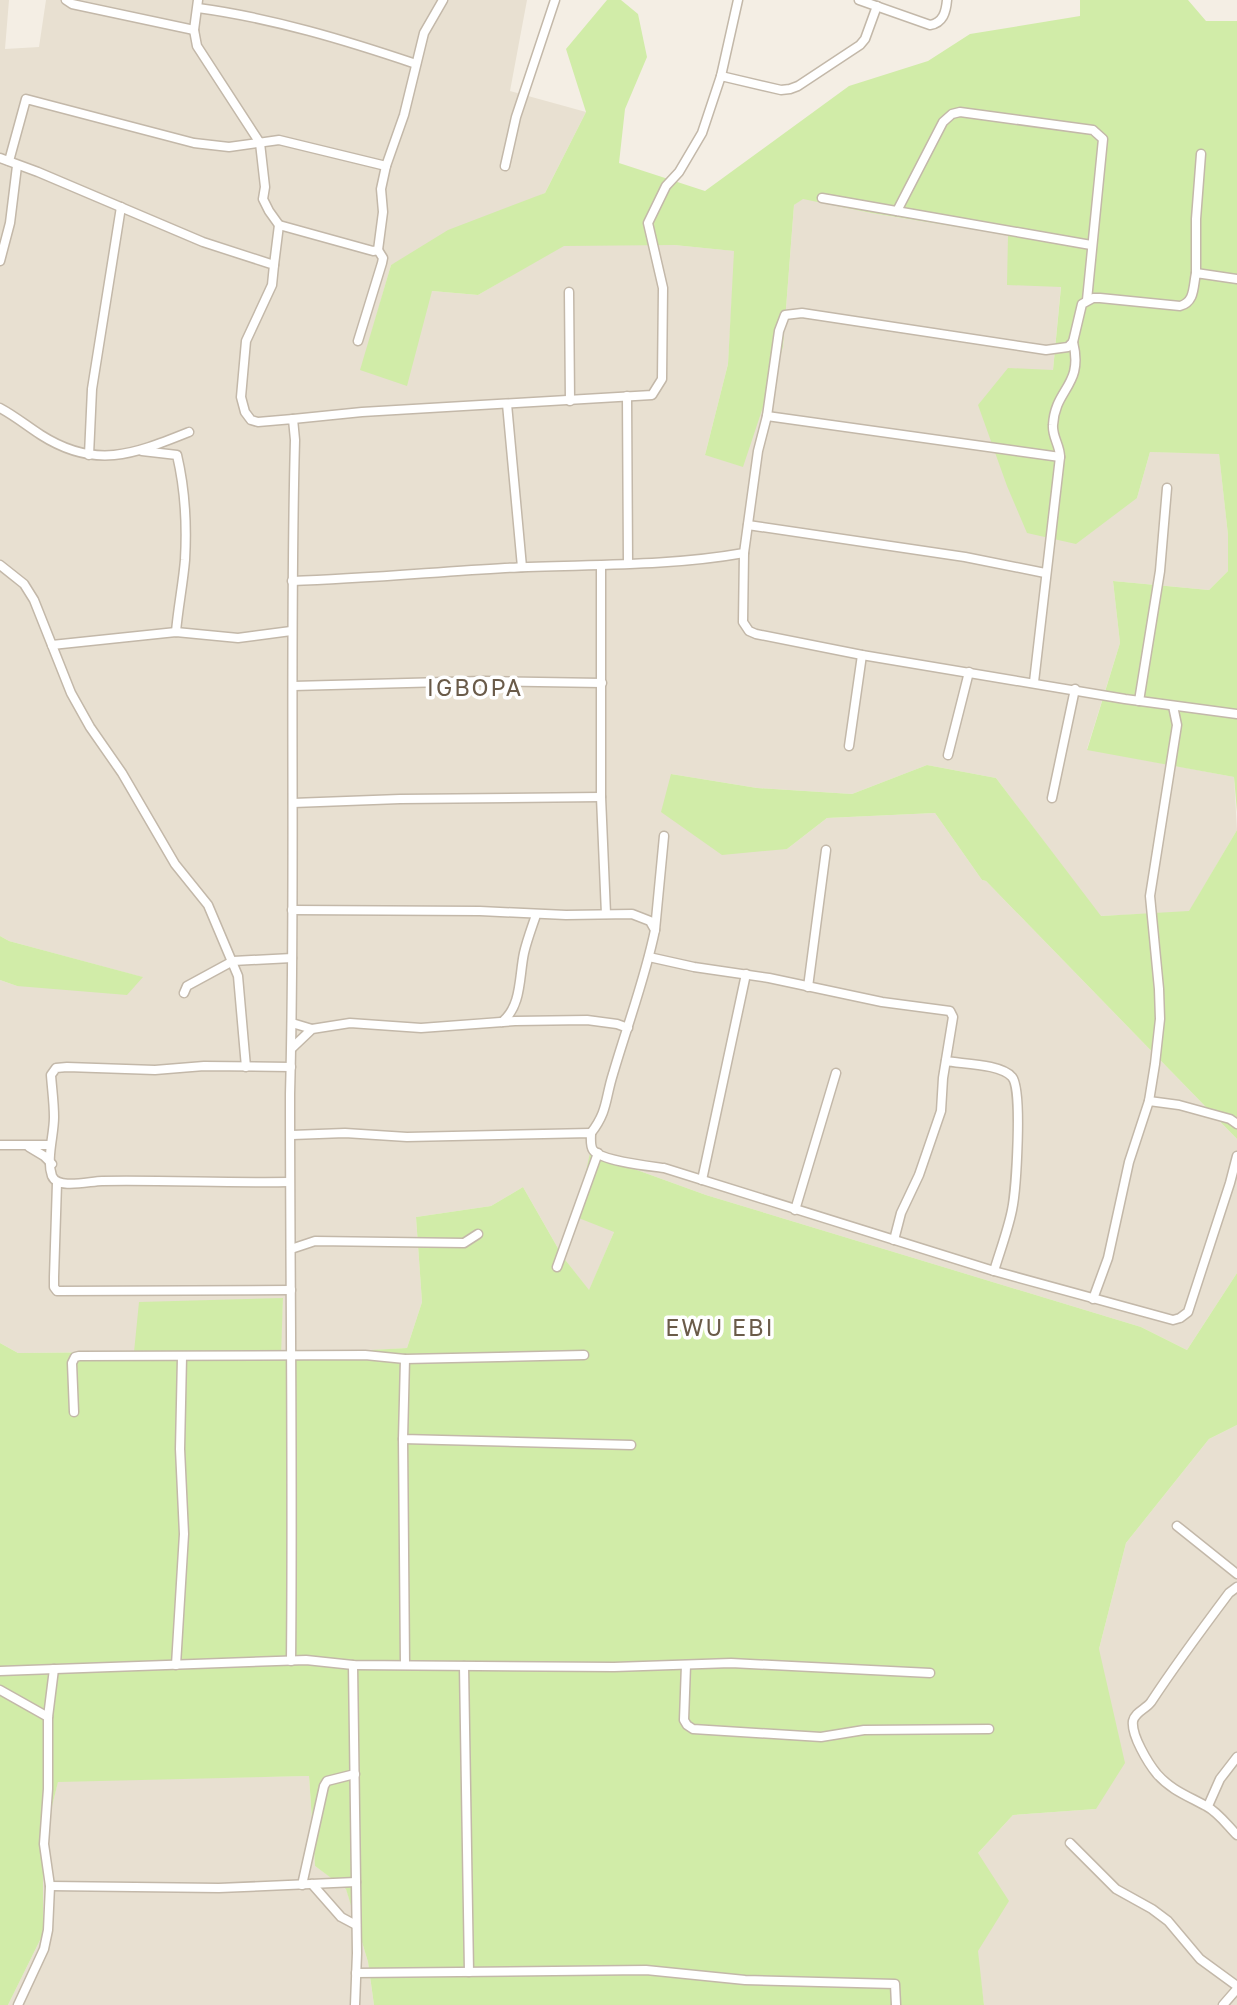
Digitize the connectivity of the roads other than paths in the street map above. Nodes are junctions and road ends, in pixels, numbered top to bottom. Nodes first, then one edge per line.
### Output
1 (66, 0) edge
2 (443, 0) edge
3 (555, 0) edge
4 (738, 0) edge
5 (859, 0) edge
6 (947, 0) edge
7 (198, 4) edge
8 (877, 6) junction
9 (194, 30) junction
10 (416, 64) junction
11 (721, 76) junction
12 (260, 143) junction
13 (1201, 153) dead end
14 (0, 158) edge
15 (13, 164) junction
16 (386, 166) junction
17 (505, 166) dead end
18 (822, 198) dead end
19 (121, 207) junction
20 (897, 211) junction
21 (279, 225) junction
22 (1091, 245) junction
23 (378, 250) junction
24 (0, 261) edge
25 (274, 265) junction
26 (1196, 274) junction
27 (1237, 279) edge
28 (569, 292) dead end
29 (1087, 300) junction
30 (358, 341) dead end
31 (1073, 342) junction
32 (627, 396) junction
33 (570, 401) junction
34 (507, 404) junction
35 (0, 408) edge
36 (767, 416) junction
37 (293, 419) junction
38 (190, 432) dead end
39 (142, 450) junction
40 (89, 455) junction
41 (1060, 457) junction
42 (1167, 488) dead end
43 (748, 524) junction
44 (744, 553) junction
45 (628, 564) junction
46 (0, 565) edge
47 (601, 566) junction
48 (522, 567) junction
49 (1045, 573) junction
50 (292, 580) junction
51 (291, 631) junction
52 (176, 632) junction
53 (52, 645) junction
54 (862, 655) junction
55 (969, 671) junction
56 (1034, 682) junction
57 (603, 683) junction
58 (293, 686) junction
59 (1075, 689) junction
60 (1139, 701) junction
61 (1173, 706) junction
62 (1237, 714) edge
63 (849, 746) dead end
64 (948, 755) dead end
65 (601, 797) junction
66 (1052, 798) dead end
67 (293, 803) junction
68 (664, 836) dead end
69 (826, 850) dead end
70 (292, 910) junction
71 (606, 914) junction
72 (536, 915) junction
73 (656, 930) junction
74 (649, 957) junction
75 (292, 958) junction
76 (233, 961) junction
77 (746, 974) junction
78 (808, 987) junction
79 (184, 993) dead end
80 (292, 1023) junction
81 (499, 1023) junction
82 (628, 1028) junction
83 (312, 1029) junction
84 (292, 1048) junction
85 (946, 1061) junction
86 (291, 1067) junction
87 (246, 1068) junction
88 (836, 1073) dead end
89 (1149, 1101) junction
90 (1237, 1124) edge
91 (591, 1133) junction
92 (292, 1135) junction
93 (0, 1145) edge
94 (50, 1145) junction
95 (28, 1146) junction
96 (598, 1153) junction
97 (1237, 1156) edge
98 (51, 1164) junction
99 (702, 1180) junction
100 (58, 1182) junction
101 (289, 1182) junction
102 (795, 1210) junction
103 (478, 1234) dead end
104 (894, 1240) junction
105 (291, 1250) junction
106 (556, 1267) dead end
107 (994, 1271) junction
108 (291, 1290) junction
109 (1093, 1299) junction
110 (584, 1355) dead end
111 (292, 1356) junction
112 (182, 1357) junction
113 (405, 1359) junction
114 (74, 1412) dead end
115 (403, 1439) junction
116 (631, 1445) dead end
117 (1178, 1526) dead end
118 (1237, 1574) edge
119 (1237, 1587) edge
120 (291, 1661) junction
121 (405, 1664) junction
122 (176, 1665) junction
123 (353, 1665) junction
124 (686, 1665) junction
125 (464, 1666) junction
126 (54, 1669) junction
127 (0, 1671) edge
128 (930, 1673) dead end
129 (0, 1690) edge
130 (48, 1717) junction
131 (989, 1729) dead end
132 (1237, 1757) edge
133 (355, 1774) junction
134 (1208, 1806) junction
135 (1237, 1835) edge
136 (1070, 1843) dead end
137 (356, 1882) junction
138 (312, 1884) junction
139 (302, 1885) junction
140 (50, 1886) junction
141 (356, 1925) junction
142 (469, 1972) junction
143 (356, 1973) junction
144 (1237, 1988) edge
145 (18, 2005) edge
146 (355, 2005) edge
147 (896, 2005) edge
148 (1223, 2005) edge

1 - 9 street
2 - 10 street
3 - 17 street
4 - 11 street
5 - 8 street
6 - 8 street
7 - 9 street
7 - 10 street
8 - 11 street
9 - 12 street
10 - 16 street
11 - 32 street
12 - 15 street
12 - 16 street
12 - 21 street
13 - 26 street
14 - 15 street
15 - 19 street
15 - 24 street
16 - 23 street
18 - 20 street
19 - 25 street
19 - 40 street
20 - 22 street
20 - 22 street
21 - 23 street
21 - 25 street
22 - 29 street
23 - 30 street
25 - 37 street
26 - 27 street
26 - 29 street
28 - 33 street
29 - 31 street
31 - 36 street
31 - 41 street
32 - 33 street
32 - 45 street
33 - 34 street
34 - 37 street
34 - 48 street
35 - 40 street
36 - 41 street
36 - 43 street
37 - 50 street
38 - 39 street
39 - 40 street
39 - 52 street
41 - 49 street
42 - 60 street
43 - 44 street
43 - 49 street
44 - 45 street
44 - 54 street
45 - 47 street
46 - 53 street
47 - 48 street
47 - 57 street
48 - 50 street
49 - 56 street
50 - 51 street
51 - 52 street
51 - 58 street
52 - 53 street
53 - 76 street
54 - 55 street
54 - 63 street
55 - 56 street
55 - 64 street
56 - 59 street
57 - 58 street
57 - 65 street
58 - 67 street
59 - 60 street
59 - 66 street
60 - 61 street
61 - 62 street
61 - 89 street
65 - 67 street
65 - 71 street
67 - 70 street
68 - 73 street
69 - 78 street
70 - 72 street
70 - 75 street
71 - 72 street
71 - 73 street
72 - 81 street
73 - 74 street
74 - 77 street
74 - 82 street
75 - 76 street
75 - 80 street
76 - 79 street
76 - 87 street
77 - 78 street
77 - 99 street
78 - 85 street
80 - 83 street
80 - 84 street
81 - 82 street
81 - 83 street
82 - 91 street
83 - 84 street
84 - 86 street
85 - 104 street
85 - 107 street
86 - 87 street
86 - 92 street
87 - 94 street
88 - 102 street
89 - 90 street
89 - 109 street
91 - 92 street
91 - 96 street
92 - 101 street
93 - 95 street
94 - 95 street
94 - 98 street
95 - 98 street
96 - 99 street
96 - 106 street
97 - 109 street
98 - 100 street
99 - 102 street
100 - 101 street
100 - 108 street
101 - 105 street
102 - 104 street
103 - 105 street
104 - 107 street
105 - 108 street
107 - 109 street
108 - 111 street
110 - 113 street
111 - 112 street
111 - 113 street
111 - 120 street
112 - 114 street
112 - 122 street
113 - 115 street
115 - 116 street
115 - 121 street
117 - 118 street
119 - 134 street
120 - 122 street
120 - 123 street
121 - 123 street
121 - 125 street
122 - 126 street
123 - 133 street
124 - 125 street
124 - 128 street
124 - 131 street
125 - 142 street
126 - 127 street
126 - 130 street
129 - 130 street
130 - 140 street
132 - 134 street
133 - 137 street
133 - 139 street
134 - 135 street
136 - 144 street
137 - 138 street
137 - 141 street
138 - 139 street
138 - 141 street
139 - 140 street
140 - 145 street
141 - 143 street
142 - 143 street
142 - 147 street
143 - 146 street
144 - 148 street

